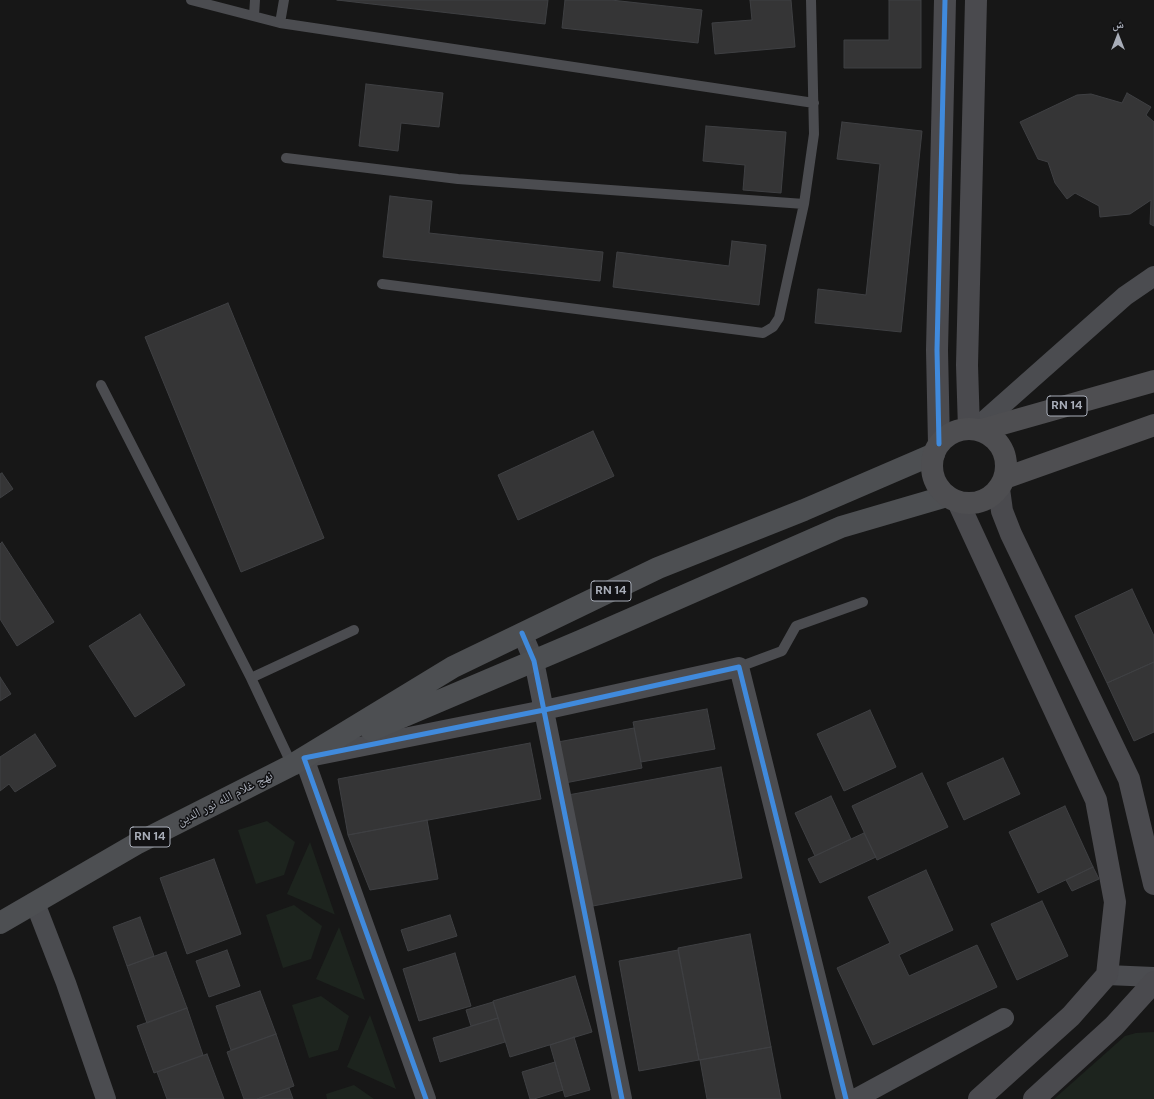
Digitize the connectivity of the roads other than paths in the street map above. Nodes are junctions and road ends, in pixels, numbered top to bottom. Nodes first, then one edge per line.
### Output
1 (191, 0) edge
2 (255, 0) edge
3 (284, 0) edge
4 (811, 0) edge
5 (945, 0) edge
6 (976, 0) edge
7 (254, 16) junction
8 (280, 23) junction
9 (814, 103) junction
10 (286, 158) dead end
11 (804, 204) junction
12 (1154, 276) edge
13 (382, 284) dead end
14 (1154, 381) edge
15 (101, 385) dead end
16 (1154, 425) edge
17 (975, 430) junction
18 (937, 449) junction
19 (1002, 483) junction
20 (953, 499) junction
21 (863, 602) dead end
22 (354, 630) dead end
23 (522, 633) junction
24 (534, 661) junction
25 (739, 667) junction
26 (251, 678) junction
27 (544, 710) junction
28 (298, 762) junction
29 (1154, 884) edge
30 (34, 903) junction
31 (0, 923) edge
32 (1107, 975) junction
33 (1154, 977) edge
34 (1154, 982) edge
35 (1004, 1018) dead end
36 (106, 1099) edge
37 (426, 1099) edge
38 (622, 1099) edge
39 (846, 1099) edge
40 (855, 1099) edge
41 (979, 1099) edge
42 (1034, 1099) edge

1 - 7 lane
2 - 7 lane
3 - 8 lane
4 - 9 lane
5 - 18 main road
6 - 17 main road
7 - 8 lane
8 - 9 lane
9 - 11 lane
10 - 11 lane
11 - 13 lane
12 - 17 street
14 - 17 highway, RN 14
15 - 26 lane
16 - 19 highway
17 - 18 highway
17 - 19 highway
18 - 20 highway
18 - 23 main road, RN 14
19 - 20 highway
19 - 29 main road
20 - 24 main road, RN 14
20 - 32 main road
21 - 25 lane
22 - 26 lane
23 - 24 street
23 - 28 main road, RN 14
24 - 27 street
24 - 28 main road, RN 14
25 - 27 street
25 - 39 street
26 - 28 lane
27 - 28 street
27 - 38 street
28 - 30 main road, نهج غلام الله نور الدين / RN 14
28 - 37 street
30 - 31 main road, نهج غلام الله نور الدين / RN 14
30 - 36 street
32 - 33 street
32 - 41 main road
34 - 42 main road
35 - 40 street

